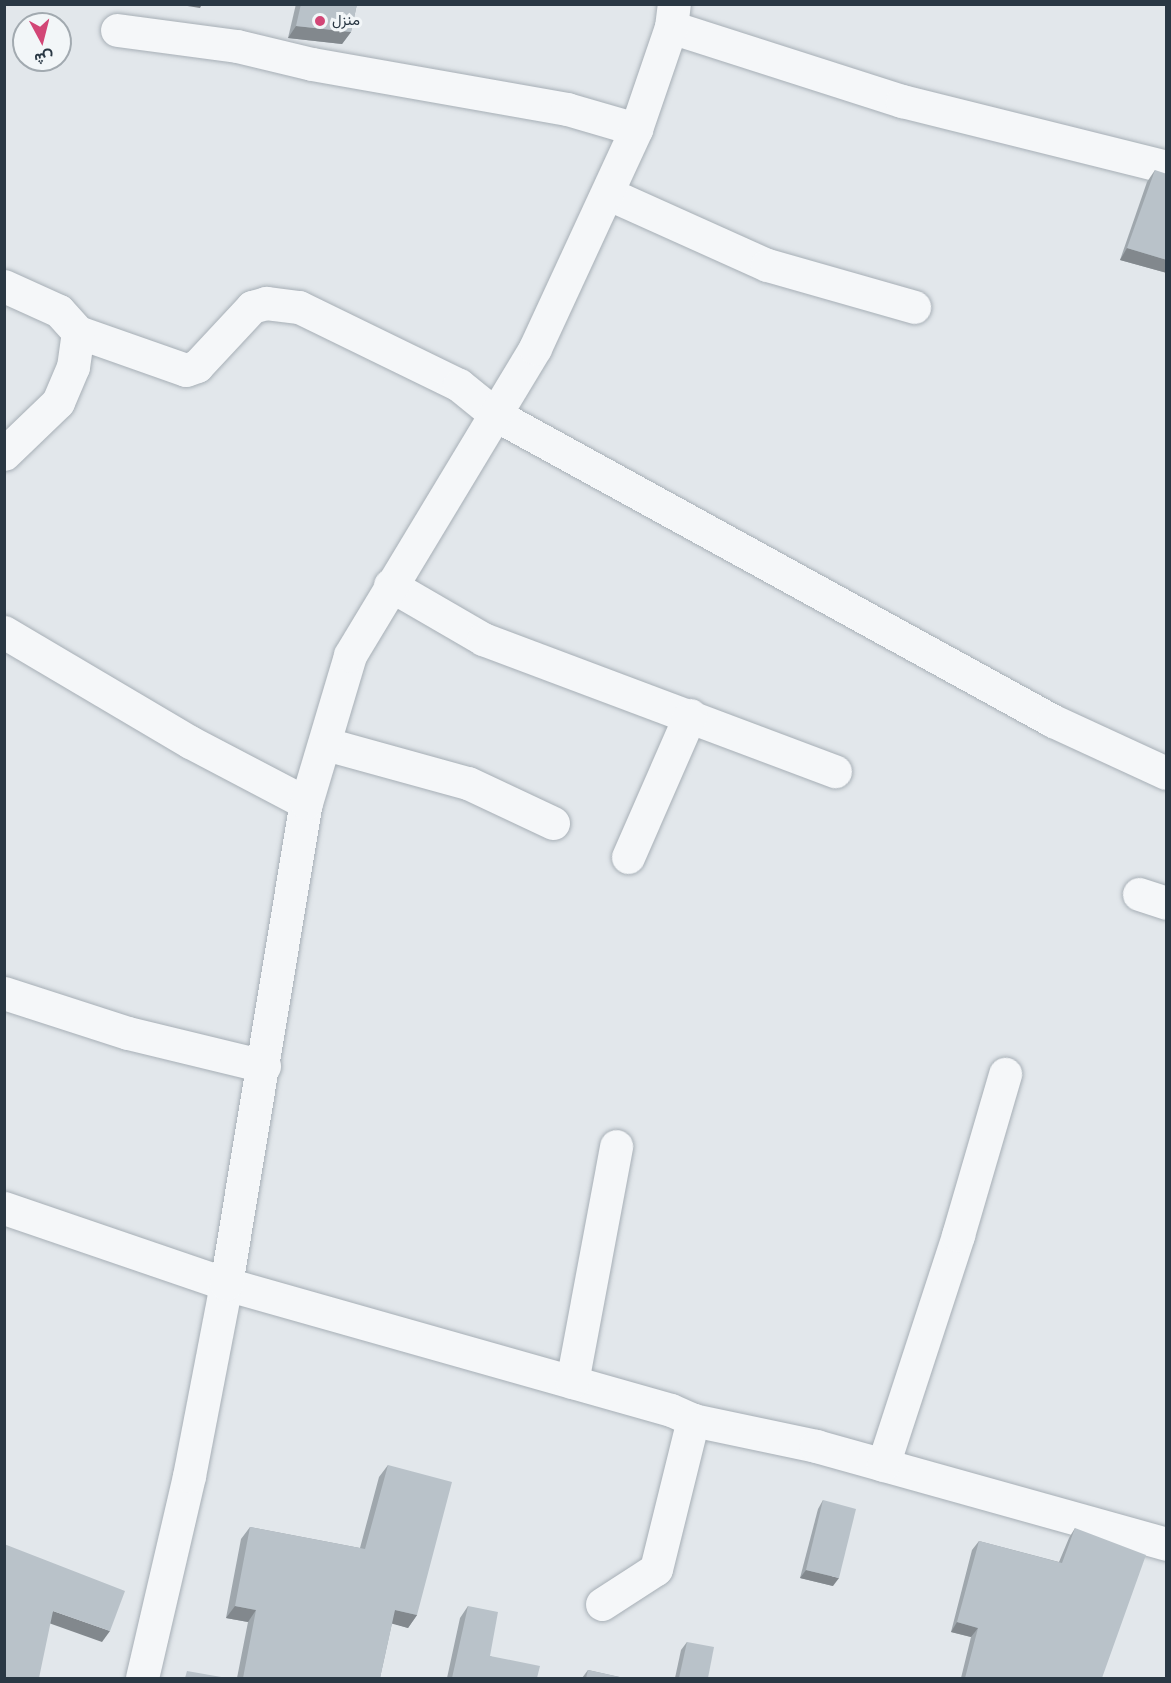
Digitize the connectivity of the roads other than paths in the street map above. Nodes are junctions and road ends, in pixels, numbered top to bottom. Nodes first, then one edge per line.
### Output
1 (672, 16) edge
2 (117, 30) dead end
3 (636, 129) junction
4 (1167, 167) edge
5 (609, 194) junction
6 (4, 286) edge
7 (914, 307) dead end
8 (78, 332) junction
9 (496, 415) junction
10 (4, 454) edge
11 (390, 585) junction
12 (4, 632) edge
13 (690, 715) junction
14 (326, 744) junction
15 (835, 771) dead end
16 (1167, 773) edge
17 (306, 803) junction
18 (554, 824) dead end
19 (628, 857) dead end
20 (4, 993) edge
21 (264, 1066) junction
22 (1005, 1074) dead end
23 (616, 1146) dead end
24 (4, 1208) edge
25 (226, 1284) junction
26 (572, 1382) junction
27 (693, 1420) junction
28 (883, 1465) junction
29 (1167, 1544) edge
30 (602, 1604) dead end
31 (142, 1678) edge

1 - 3 street
1 - 4 street
2 - 3 street
3 - 5 street
5 - 7 street
5 - 9 street
6 - 8 street
8 - 9 street
8 - 10 street
9 - 11 street
9 - 16 street
11 - 13 street
11 - 14 street
12 - 17 street
13 - 15 street
13 - 19 street
14 - 17 street
14 - 18 street
17 - 21 street
20 - 21 street
21 - 25 street
22 - 28 street
23 - 26 street
24 - 25 street
25 - 26 street
25 - 31 street
26 - 27 street
27 - 28 street
27 - 30 street
28 - 29 street

